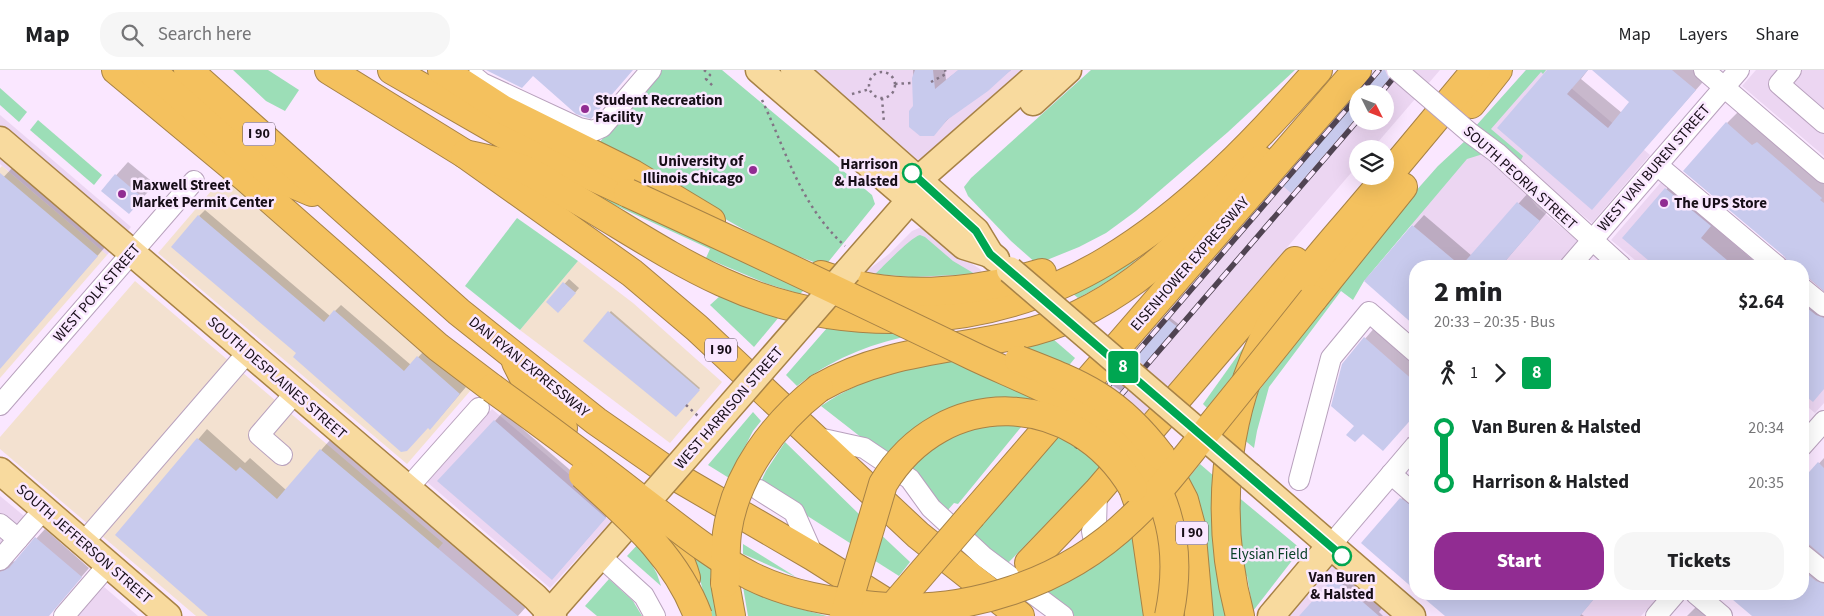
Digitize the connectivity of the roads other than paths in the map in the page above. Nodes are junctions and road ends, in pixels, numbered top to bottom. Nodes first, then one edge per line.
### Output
1 (116, 70) edge
2 (150, 70) edge
3 (188, 70) edge
4 (329, 70) edge
5 (392, 70) edge
6 (412, 70) edge
7 (442, 70) edge
8 (467, 70) edge
9 (650, 70) edge
10 (794, 70) edge
11 (1043, 70) edge
12 (1068, 70) edge
13 (1318, 70) edge
14 (1338, 70) edge
15 (1356, 70) edge
16 (1397, 70) edge
17 (1460, 70) edge
18 (1476, 70) edge
19 (1498, 70) edge
20 (1516, 70) edge
21 (1704, 70) edge
22 (1739, 70) edge
23 (1785, 77) edge
24 (759, 81) edge
25 (1724, 88) junction
26 (1472, 102) junction
27 (1824, 123) edge
28 (2, 146) edge
29 (1394, 147) edge
30 (465, 154) junction
31 (563, 162) junction
32 (1657, 165) junction
33 (1824, 173) edge
34 (194, 182) dead end
35 (1360, 185) edge
36 (921, 190) junction
37 (330, 199) junction
38 (1152, 229) junction
39 (1591, 241) junction
40 (132, 253) junction
41 (1575, 260) edge
42 (1614, 260) edge
43 (1770, 260) edge
44 (1809, 294) edge
45 (1824, 306) edge
46 (879, 310) junction
47 (1409, 347) edge
48 (248, 352) junction
49 (513, 355) junction
50 (295, 393) junction
51 (485, 398) junction
52 (0, 405) edge
53 (812, 437) junction
54 (1409, 453) edge
55 (282, 455) dead end
56 (0, 471) edge
57 (1391, 474) junction
58 (1299, 480) dead end
59 (407, 490) junction
60 (759, 490) dead end
61 (1409, 490) edge
62 (1097, 492) junction
63 (44, 509) junction
64 (0, 524) edge
65 (18, 539) junction
66 (83, 543) junction
67 (1330, 546) junction
68 (600, 556) junction
69 (814, 557) junction
70 (0, 560) edge
71 (1809, 560) edge
72 (108, 564) junction
73 (1083, 567) dead end
74 (1824, 572) edge
75 (1670, 600) edge
76 (1703, 600) edge
77 (550, 615) edge
78 (64, 616) edge
79 (168, 616) edge
80 (655, 616) edge
81 (698, 616) edge
82 (731, 616) edge
83 (844, 616) edge
84 (885, 616) edge
85 (906, 616) edge
86 (973, 616) edge
87 (1020, 616) edge
88 (1063, 616) edge
89 (1158, 616) edge
90 (1169, 616) edge
91 (1199, 616) edge
92 (1240, 616) edge
93 (1271, 616) edge
94 (1412, 616) edge
95 (1656, 616) edge
96 (1722, 616) edge

1 - 51 highway
2 - 37 highway
3 - 37 highway, DAN RYAN EXPRESSWAY / I 90
4 - 30 highway, I 90
5 - 31 highway, I 90
6 - 31 highway
7 - 38 highway
8 - 9 street
10 - 36 main road
11 - 36 main road, WEST HARRISON STREET
12 - 36 main road, WEST HARRISON STREET
13 - 38 highway
14 - 82 highway, bridge
15 - 84 highway, EISENHOWER EXPRESSWAY, bridge
16 - 39 street, SOUTH PEORIA STREET, bridge
17 - 29 highway
18 - 92 highway
19 - 26 highway
20 - 26 highway
21 - 25 street
22 - 25 street, WEST VAN BUREN STREET
23 - 27 street
24 - 36 main road
25 - 32 street, WEST VAN BUREN STREET
25 - 33 street
26 - 51 highway, bridge
28 - 40 main road, SOUTH DESPLAINES STREET
30 - 38 highway
30 - 53 highway, I 90
31 - 46 highway, I 90, bridge
32 - 39 street, WEST VAN BUREN STREET
32 - 43 street
34 - 40 street, WEST POLK STREET
35 - 62 highway
36 - 67 main road, bridge
36 - 68 main road, WEST HARRISON STREET, bridge
37 - 49 highway, DAN RYAN EXPRESSWAY / I 90
39 - 41 street, WEST VAN BUREN STREET
39 - 42 street, SOUTH PEORIA STREET
40 - 48 main road, SOUTH DESPLAINES STREET
40 - 52 street, WEST POLK STREET
44 - 45 street
46 - 90 highway, bridge
46 - 91 highway, I 90, bridge
47 - 58 street
48 - 50 main road, SOUTH DESPLAINES STREET
48 - 66 street
49 - 69 highway, DAN RYAN EXPRESSWAY / I 90
49 - 81 highway
50 - 55 street
50 - 59 main road, SOUTH DESPLAINES STREET
51 - 59 street
51 - 81 highway, bridge
53 - 87 highway, I 90
53 - 88 street
54 - 57 street
56 - 63 main road, SOUTH JEFFERSON STREET
57 - 61 street
57 - 67 street
59 - 77 main road, SOUTH DESPLAINES STREET
60 - 69 street
62 - 73 street
62 - 86 highway, bridge
63 - 65 street
63 - 66 main road, SOUTH JEFFERSON STREET
64 - 65 street
65 - 70 street
66 - 72 main road, SOUTH JEFFERSON STREET
67 - 93 main road
67 - 94 main road
68 - 77 main road, WEST HARRISON STREET
68 - 80 street
69 - 85 highway, DAN RYAN EXPRESSWAY / I 90
71 - 74 street
72 - 78 street
72 - 79 main road, SOUTH JEFFERSON STREET
75 - 95 street
76 - 96 street
83 - 89 highway, bridge

